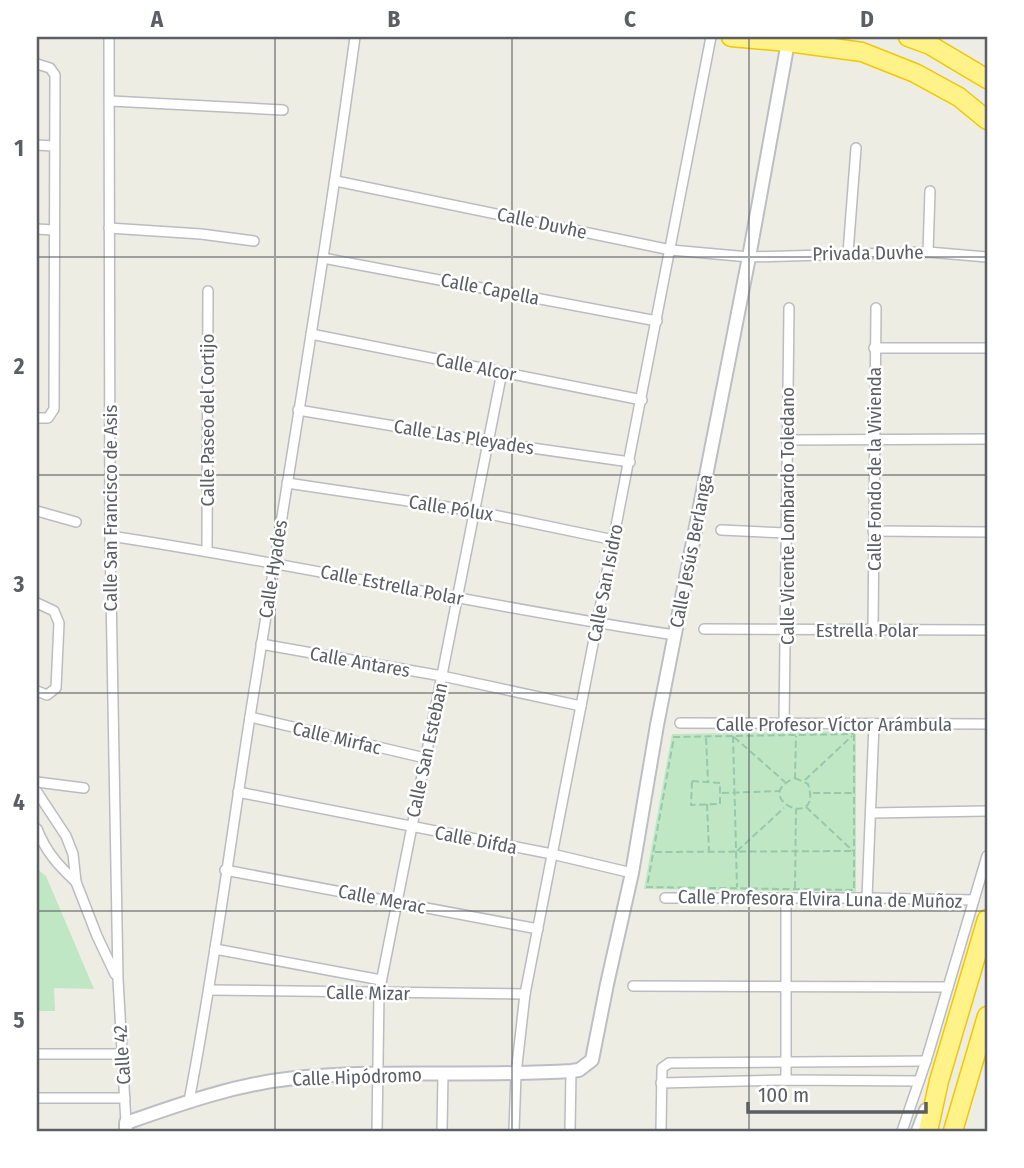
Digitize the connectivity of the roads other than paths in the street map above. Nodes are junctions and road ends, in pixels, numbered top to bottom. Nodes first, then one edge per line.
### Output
1 (109, 37) edge
2 (355, 37) edge
3 (711, 37) edge
4 (731, 37) edge
5 (908, 37) edge
6 (788, 41) junction
7 (37, 65) edge
8 (987, 79) edge
9 (111, 102) junction
10 (283, 110) dead end
11 (987, 120) edge
12 (37, 145) edge
13 (53, 146) junction
14 (856, 148) dead end
15 (336, 181) junction
16 (930, 191) dead end
17 (109, 228) junction
18 (37, 229) edge
19 (53, 230) junction
20 (254, 241) dead end
21 (671, 250) junction
22 (928, 252) junction
23 (848, 253) junction
24 (749, 257) junction
25 (987, 257) edge
26 (323, 258) junction
27 (208, 290) dead end
28 (789, 308) dead end
29 (876, 308) dead end
30 (657, 321) junction
31 (310, 334) junction
32 (874, 348) junction
33 (987, 348) edge
34 (502, 372) junction
35 (642, 400) junction
36 (298, 410) junction
37 (37, 418) edge
38 (874, 438) junction
39 (987, 439) edge
40 (786, 440) junction
41 (489, 442) junction
42 (630, 462) junction
43 (287, 483) junction
44 (37, 511) edge
45 (475, 511) junction
46 (76, 522) dead end
47 (721, 530) dead end
48 (873, 531) junction
49 (987, 532) edge
50 (786, 533) junction
51 (110, 536) junction
52 (614, 540) junction
53 (207, 550) junction
54 (274, 562) junction
55 (458, 598) junction
56 (37, 603) edge
57 (597, 624) junction
58 (704, 629) dead end
59 (786, 630) junction
60 (873, 630) junction
61 (987, 630) edge
62 (675, 635) junction
63 (261, 644) junction
64 (442, 676) junction
65 (37, 691) edge
66 (581, 706) junction
67 (250, 717) junction
68 (680, 723) dead end
69 (784, 724) junction
70 (874, 724) junction
71 (987, 724) edge
72 (425, 758) junction
73 (37, 782) edge
74 (84, 788) dead end
75 (37, 792) edge
76 (238, 792) junction
77 (987, 811) edge
78 (871, 813) junction
79 (411, 828) junction
80 (37, 829) edge
81 (552, 854) junction
82 (987, 856) edge
83 (225, 870) junction
84 (632, 873) junction
85 (76, 882) junction
86 (666, 898) dead end
87 (867, 898) junction
88 (786, 899) junction
89 (974, 900) junction
90 (396, 901) junction
91 (987, 919) edge
92 (538, 929) junction
93 (215, 949) junction
94 (118, 979) junction
95 (382, 980) junction
96 (633, 986) dead end
97 (788, 986) junction
98 (948, 987) junction
99 (210, 990) junction
100 (379, 993) junction
101 (525, 994) junction
102 (987, 1016) edge
103 (37, 1054) edge
104 (122, 1054) junction
105 (592, 1060) joint
106 (786, 1060) junction
107 (926, 1061) junction
108 (571, 1071) junction
109 (378, 1074) junction
110 (443, 1074) junction
111 (516, 1074) junction
112 (786, 1080) junction
113 (919, 1081) junction
114 (939, 1081) junction
115 (662, 1083) junction
116 (37, 1098) edge
117 (125, 1098) junction
118 (189, 1101) junction
119 (125, 1127) edge
120 (377, 1131) edge
121 (442, 1131) edge
122 (514, 1131) edge
123 (570, 1131) edge
124 (661, 1131) edge
125 (902, 1131) edge
126 (918, 1131) edge
127 (928, 1131) edge
128 (953, 1131) edge

1 - 9 street, Calle San Francisco de Asis
2 - 15 street, Calle Hyades
3 - 21 street, Calle San Isidro
4 - 6 highway
5 - 8 highway
6 - 11 highway
6 - 24 street, Calle Jesús Berlanga
7 - 13 street
9 - 10 street
9 - 17 street, Calle San Francisco de Asis
12 - 13 street
13 - 19 street
14 - 23 street
15 - 21 street, Calle Duvhe
15 - 26 street, Calle Hyades
16 - 22 street
17 - 20 street
17 - 51 street, Calle San Francisco de Asis
18 - 19 street
19 - 37 street
21 - 24 street, Calle Duvhe
21 - 30 street, Calle San Isidro
22 - 23 street, Privada Duvhe
22 - 25 street, Privada Duvhe
23 - 24 street, Privada Duvhe
24 - 62 street, Calle Jesús Berlanga
26 - 30 street, Calle Capella
26 - 31 street, Calle Hyades
27 - 53 street, Calle Paseo del Cortijo
28 - 40 street, Calle Vicente Lombardo Toledano
29 - 32 street, Calle Fondo de la Vivienda
30 - 35 street, Calle San Isidro
31 - 34 street, Calle Alcor
31 - 36 street, Calle Hyades
32 - 33 street
32 - 38 street, Calle Fondo de la Vivienda
34 - 35 street, Calle Alcor
34 - 41 street, Calle San Esteban
35 - 42 street, Calle San Isidro
36 - 41 street, Calle Las Pleyades
36 - 43 street, Calle Hyades
38 - 39 street
38 - 40 street
38 - 48 street, Calle Fondo de la Vivienda
40 - 50 street, Calle Vicente Lombardo Toledano
41 - 42 street, Calle Las Pleyades
41 - 45 street, Calle San Esteban
42 - 52 street, Calle San Isidro
43 - 45 street, Calle Pólux
43 - 54 street, Calle Hyades
44 - 46 street
45 - 52 street, Calle Pólux
45 - 55 street, Calle San Esteban
47 - 50 street
48 - 49 street
48 - 60 street, Calle Fondo de la Vivienda
50 - 59 street, Calle Vicente Lombardo Toledano
51 - 53 street, Calle Estrella Polar
51 - 94 street, Calle San Francisco de Asis
52 - 57 street, Calle San Isidro
53 - 54 street, Calle Estrella Polar
54 - 55 street, Calle Estrella Polar
54 - 63 street, Calle Hyades
55 - 57 street, Calle Estrella Polar
55 - 64 street, Calle San Esteban
56 - 65 street
57 - 62 street, Calle Estrella Polar
57 - 66 street, Calle San Isidro
58 - 59 street, Estrella Polar
59 - 60 street, Estrella Polar
59 - 69 street, Calle Vicente Lombardo Toledano
60 - 61 street, Estrella Polar
62 - 84 street, Calle Jesús Berlanga
63 - 64 street, Calle Antares
63 - 67 street, Calle Hyades
64 - 66 street, Calle Antares
64 - 72 street, Calle San Esteban
66 - 81 street, Calle San Isidro
67 - 72 street, Calle Mirfac
67 - 76 street, Calle Hyades
68 - 69 street, Calle Profesor Víctor Arámbula
69 - 70 street, Calle Profesor Víctor Arámbula
70 - 71 street, Calle Profesor Víctor Arámbula
70 - 78 street
72 - 79 street, Calle San Esteban
73 - 74 street
75 - 85 street
76 - 79 street, Calle Difda
76 - 83 street, Calle Hyades
77 - 78 street
78 - 87 street
79 - 81 street, Calle Difda
79 - 90 street, Calle San Esteban
80 - 85 street
81 - 84 street, Calle Difda
81 - 92 street, Calle San Isidro
82 - 89 street
83 - 90 street, Calle Merac
83 - 93 street, Calle Hyades
84 - 105 street, Calle Jesús Berlanga
85 - 94 street
86 - 88 street, Calle Profesora Elvira Luna de Muñoz
87 - 88 street, Calle Profesora Elvira Luna de Muñoz
87 - 89 street, Calle Profesora Elvira Luna de Muñoz
88 - 97 street
89 - 98 street
90 - 92 street, Calle Merac
90 - 95 street, Calle San Esteban
91 - 114 highway
92 - 101 street, Calle San Isidro
93 - 95 street, Calle Mizar
93 - 99 street, Calle Hyades
94 - 104 street, Calle 42
95 - 100 street, Calle San Esteban
96 - 97 street
97 - 98 street
97 - 106 street
98 - 107 street
99 - 100 street, Calle Mizar
99 - 118 street, Calle Hyades
100 - 101 street, Calle Mizar
100 - 109 street, Calle San Esteban
101 - 111 street, Calle San Isidro
102 - 128 highway
103 - 104 street
104 - 117 street, Calle 42
105 - 108 street, Calle Hipódromo
106 - 107 street
106 - 112 street
106 - 115 street
107 - 113 street
108 - 111 street, Calle Hipódromo
108 - 123 street
109 - 110 street, Calle Hipódromo
109 - 118 street, Calle Hipódromo
109 - 120 street, Calle San Esteban
110 - 111 street, Calle Hipódromo
110 - 121 street
111 - 122 street, Calle San Isidro
112 - 113 street
112 - 115 street
113 - 125 street
114 - 126 street
114 - 127 highway
115 - 124 street
116 - 117 street
117 - 119 street, Calle 42
118 - 119 street, Calle Hipódromo

